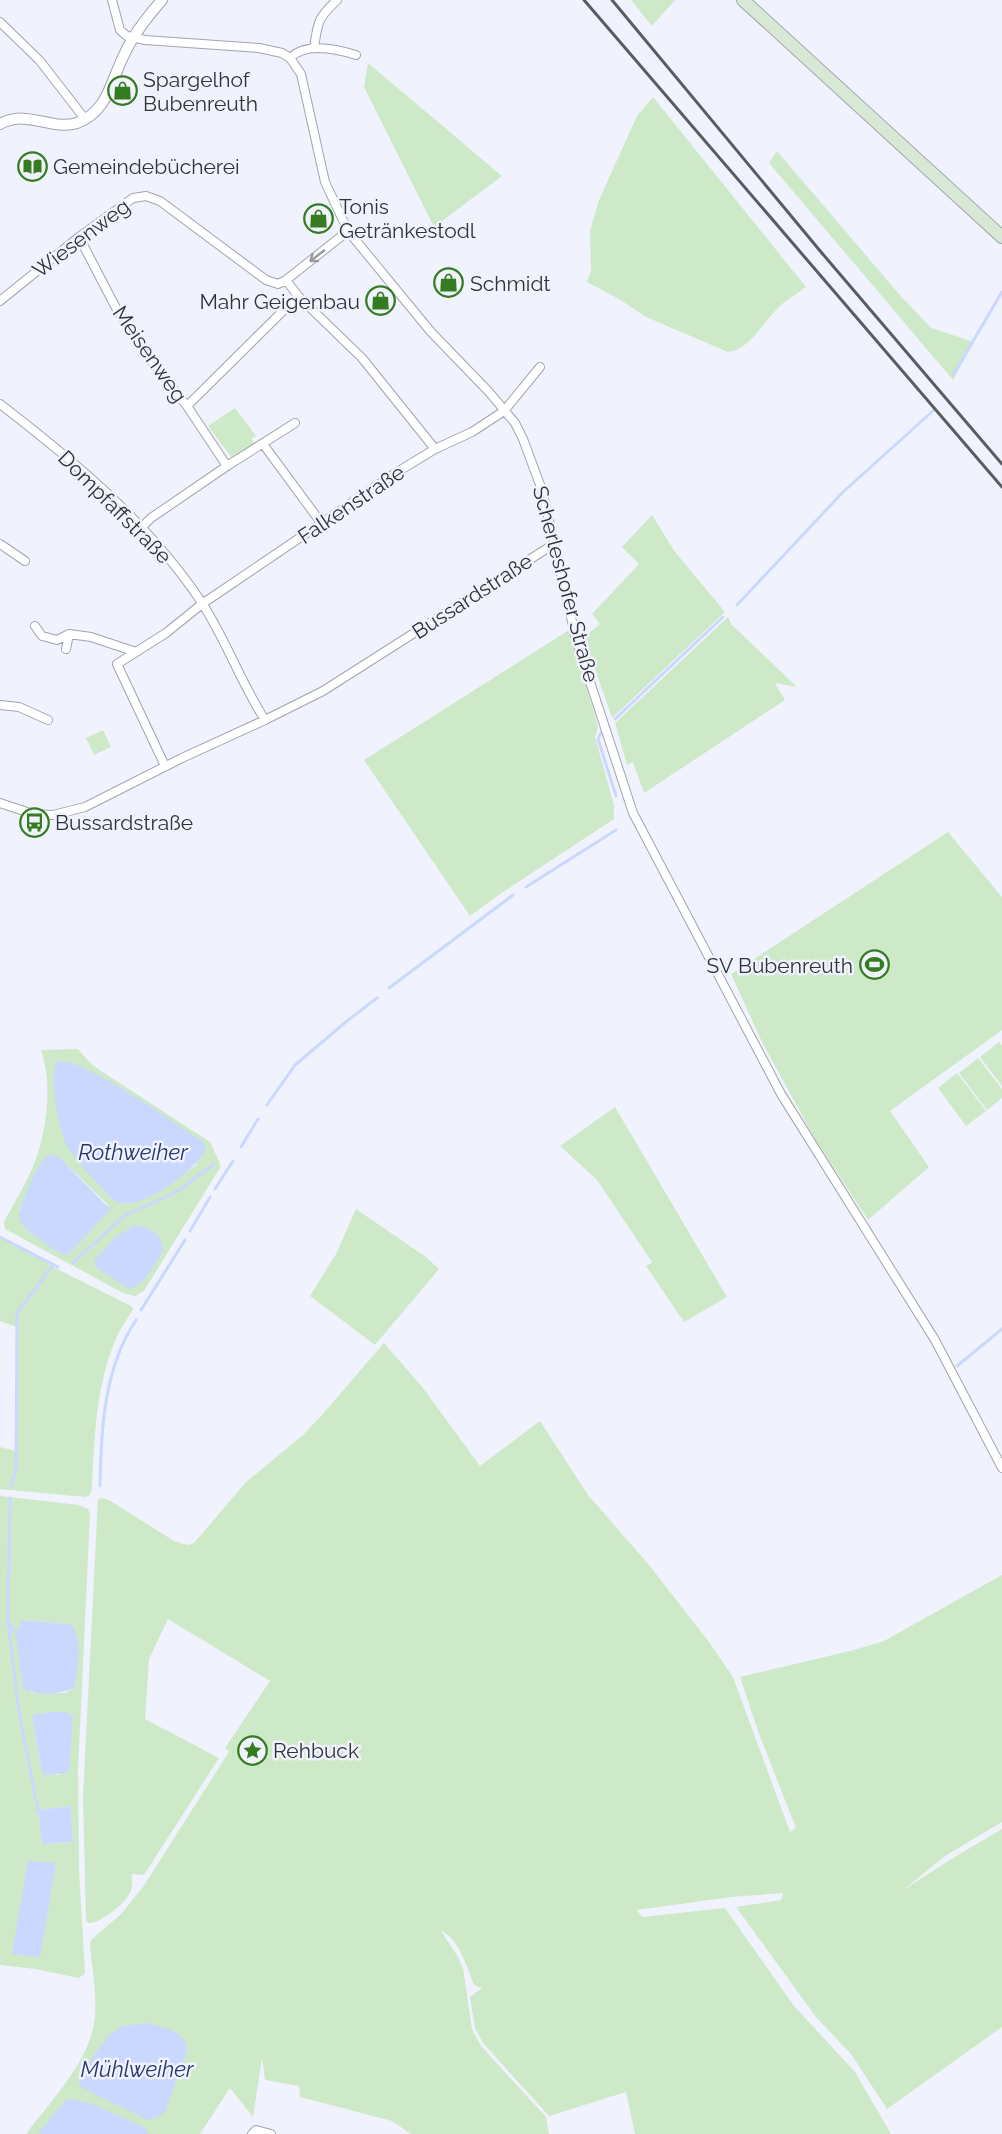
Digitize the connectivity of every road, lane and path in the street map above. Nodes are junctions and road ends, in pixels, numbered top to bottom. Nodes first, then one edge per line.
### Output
1 (112, 0) edge
2 (162, 0) edge
3 (337, 0) edge
4 (743, 0) edge
5 (0, 22) edge
6 (133, 38) junction
7 (314, 48) junction
8 (356, 55) dead end
9 (290, 58) junction
10 (85, 119) junction
11 (0, 124) edge
12 (348, 231) junction
13 (79, 237) junction
14 (1002, 237) edge
15 (286, 280) junction
16 (298, 296) junction
17 (0, 301) edge
18 (540, 367) dead end
19 (0, 404) edge
20 (187, 406) junction
21 (504, 411) junction
22 (295, 423) dead end
23 (263, 444) junction
24 (435, 449) junction
25 (227, 466) junction
26 (322, 524) junction
27 (141, 528) junction
28 (0, 543) edge
29 (554, 544) junction
30 (25, 561) dead end
31 (202, 604) junction
32 (35, 626) dead end
33 (69, 634) junction
34 (66, 649) dead end
35 (136, 652) junction
36 (0, 705) edge
37 (48, 720) dead end
38 (265, 720) junction
39 (165, 766) junction
40 (0, 803) edge
41 (1002, 1468) edge
42 (254, 2132) edge
43 (272, 2134) edge

1 - 6 street
2 - 6 street
3 - 7 street
4 - 14 main road
5 - 10 street
6 - 9 street
6 - 10 street
7 - 8 street
7 - 9 street
9 - 12 street, Scherleshofer Straße
10 - 11 street
12 -> 15 street
12 - 21 street, Scherleshofer Straße
13 - 15 street, Wiesenweg
13 - 17 street, Wiesenweg
13 - 20 street, Meisenweg
15 - 16 street
16 - 20 street
16 - 24 street
18 - 21 street
19 - 27 street, Dompfaffstraße
20 - 25 street, Meisenweg
21 - 24 street, Falkenstraße
21 - 29 street, Scherleshofer Straße
22 - 23 street
23 - 25 street
23 - 26 street
24 - 26 street, Falkenstraße
25 - 27 street
26 - 31 street, Falkenstraße
27 - 31 street, Dompfaffstraße
28 - 30 street
29 - 38 street, Bussardstraße
29 - 41 street, Scherleshofer Straße
31 - 35 street, Falkenstraße
31 - 38 street, Dompfaffstraße
32 - 33 street
33 - 34 street
33 - 35 street
35 - 39 street, Falkenstraße
36 - 37 street
38 - 39 street, Bussardstraße
39 - 40 street, Bussardstraße
42 - 43 street

